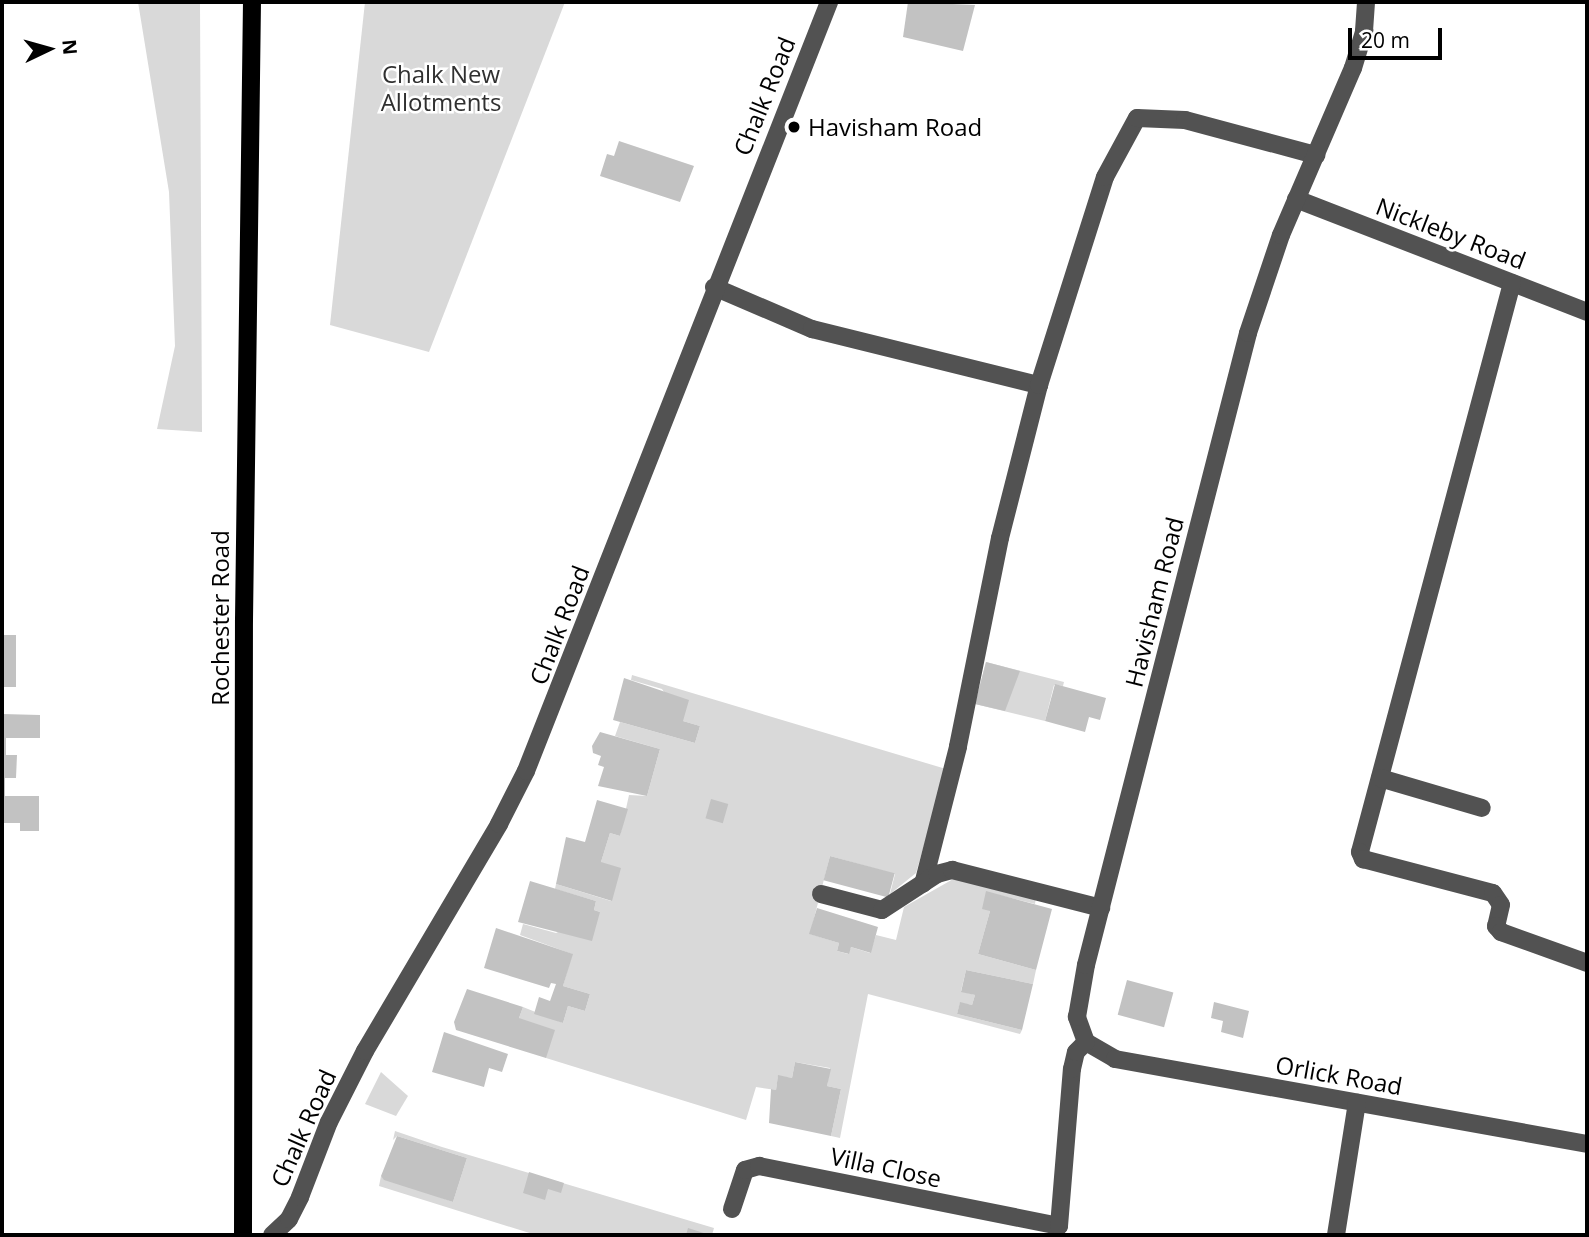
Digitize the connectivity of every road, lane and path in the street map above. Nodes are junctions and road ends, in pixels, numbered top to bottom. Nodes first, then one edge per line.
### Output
1 (252, 2) edge
2 (828, 2) edge
3 (1366, 2) edge
4 (1316, 155) junction
5 (1296, 199) junction
6 (1512, 283) junction
7 (714, 287) junction
8 (1587, 312) edge
9 (1039, 385) junction
10 (1380, 778) junction
11 (1482, 808) dead end
12 (923, 884) junction
13 (821, 894) dead end
14 (1101, 908) junction
15 (1587, 962) edge
16 (1086, 1042) junction
17 (1357, 1103) junction
18 (1587, 1144) edge
19 (732, 1209) dead end
20 (243, 1235) edge
21 (272, 1235) edge
22 (1336, 1235) edge

1 - 20 main road, Rochester Road
2 - 7 street, Chalk Road
3 - 4 street, Havisham Road
4 - 5 street, Havisham Road
4 - 9 street
5 - 6 street, Nickleby Road
5 - 14 street, Havisham Road
6 - 8 street, Nickleby Road
6 - 10 street
7 - 9 street
7 - 21 street, Chalk Road
9 - 12 street
10 - 11 street
10 - 15 street
12 - 13 street
12 - 14 street
14 - 16 street, Havisham Road
16 - 17 street, Orlick Road
16 - 19 street, Villa Close
17 - 18 street, Orlick Road
17 - 22 street

